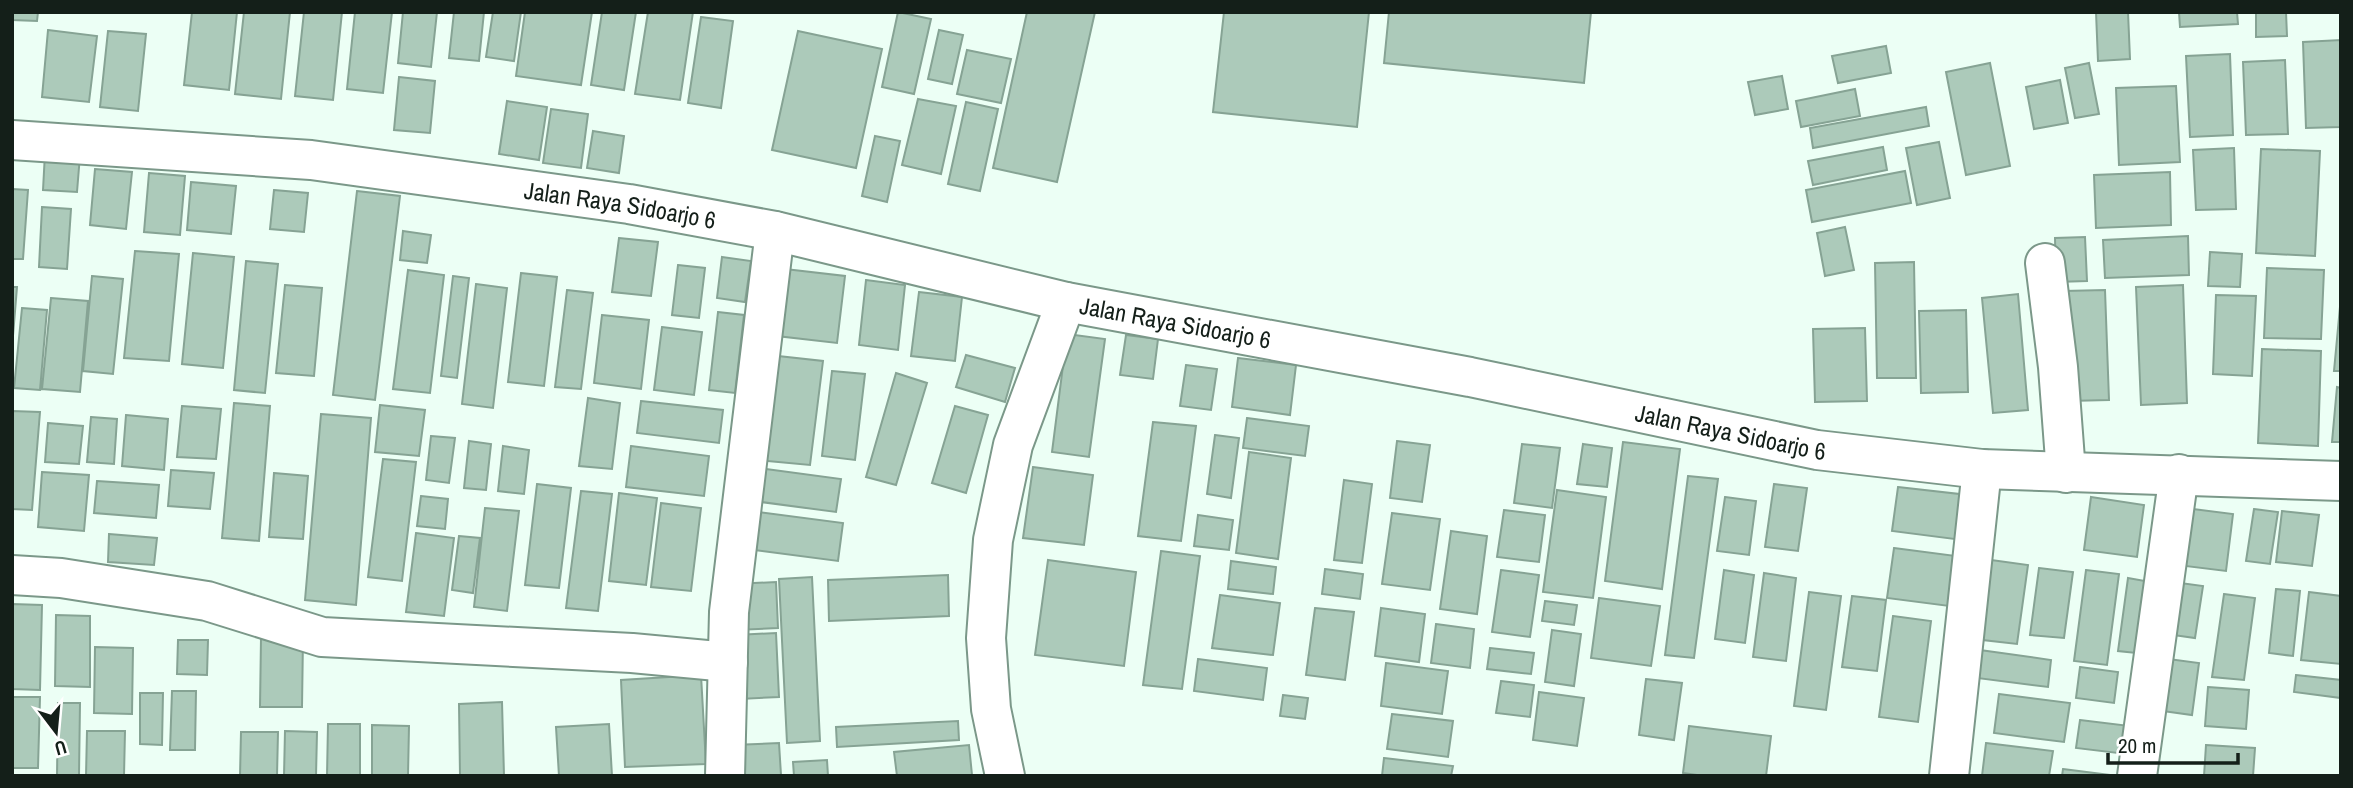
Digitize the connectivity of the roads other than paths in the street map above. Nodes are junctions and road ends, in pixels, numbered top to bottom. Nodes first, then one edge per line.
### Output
1 (12, 140) edge
2 (775, 231) junction
3 (2045, 263) dead end
4 (1066, 302) junction
5 (1982, 469) junction
6 (2066, 473) junction
7 (2179, 474) junction
8 (2341, 481) edge
9 (12, 575) edge
10 (728, 662) junction
11 (725, 776) edge
12 (1005, 776) edge
13 (1949, 776) edge
14 (2137, 776) edge

1 - 2 street, Jalan Raya Sidoarjo 6
2 - 4 street, Jalan Raya Sidoarjo 6
2 - 10 street
3 - 6 street
4 - 5 street, Jalan Raya Sidoarjo 6
4 - 12 street
5 - 6 street, Jalan Raya Sidoarjo 6
5 - 13 street
6 - 7 street, Jalan Raya Sidoarjo 6
7 - 8 street, Jalan Raya Sidoarjo 6
7 - 14 street
9 - 10 street
10 - 11 street

